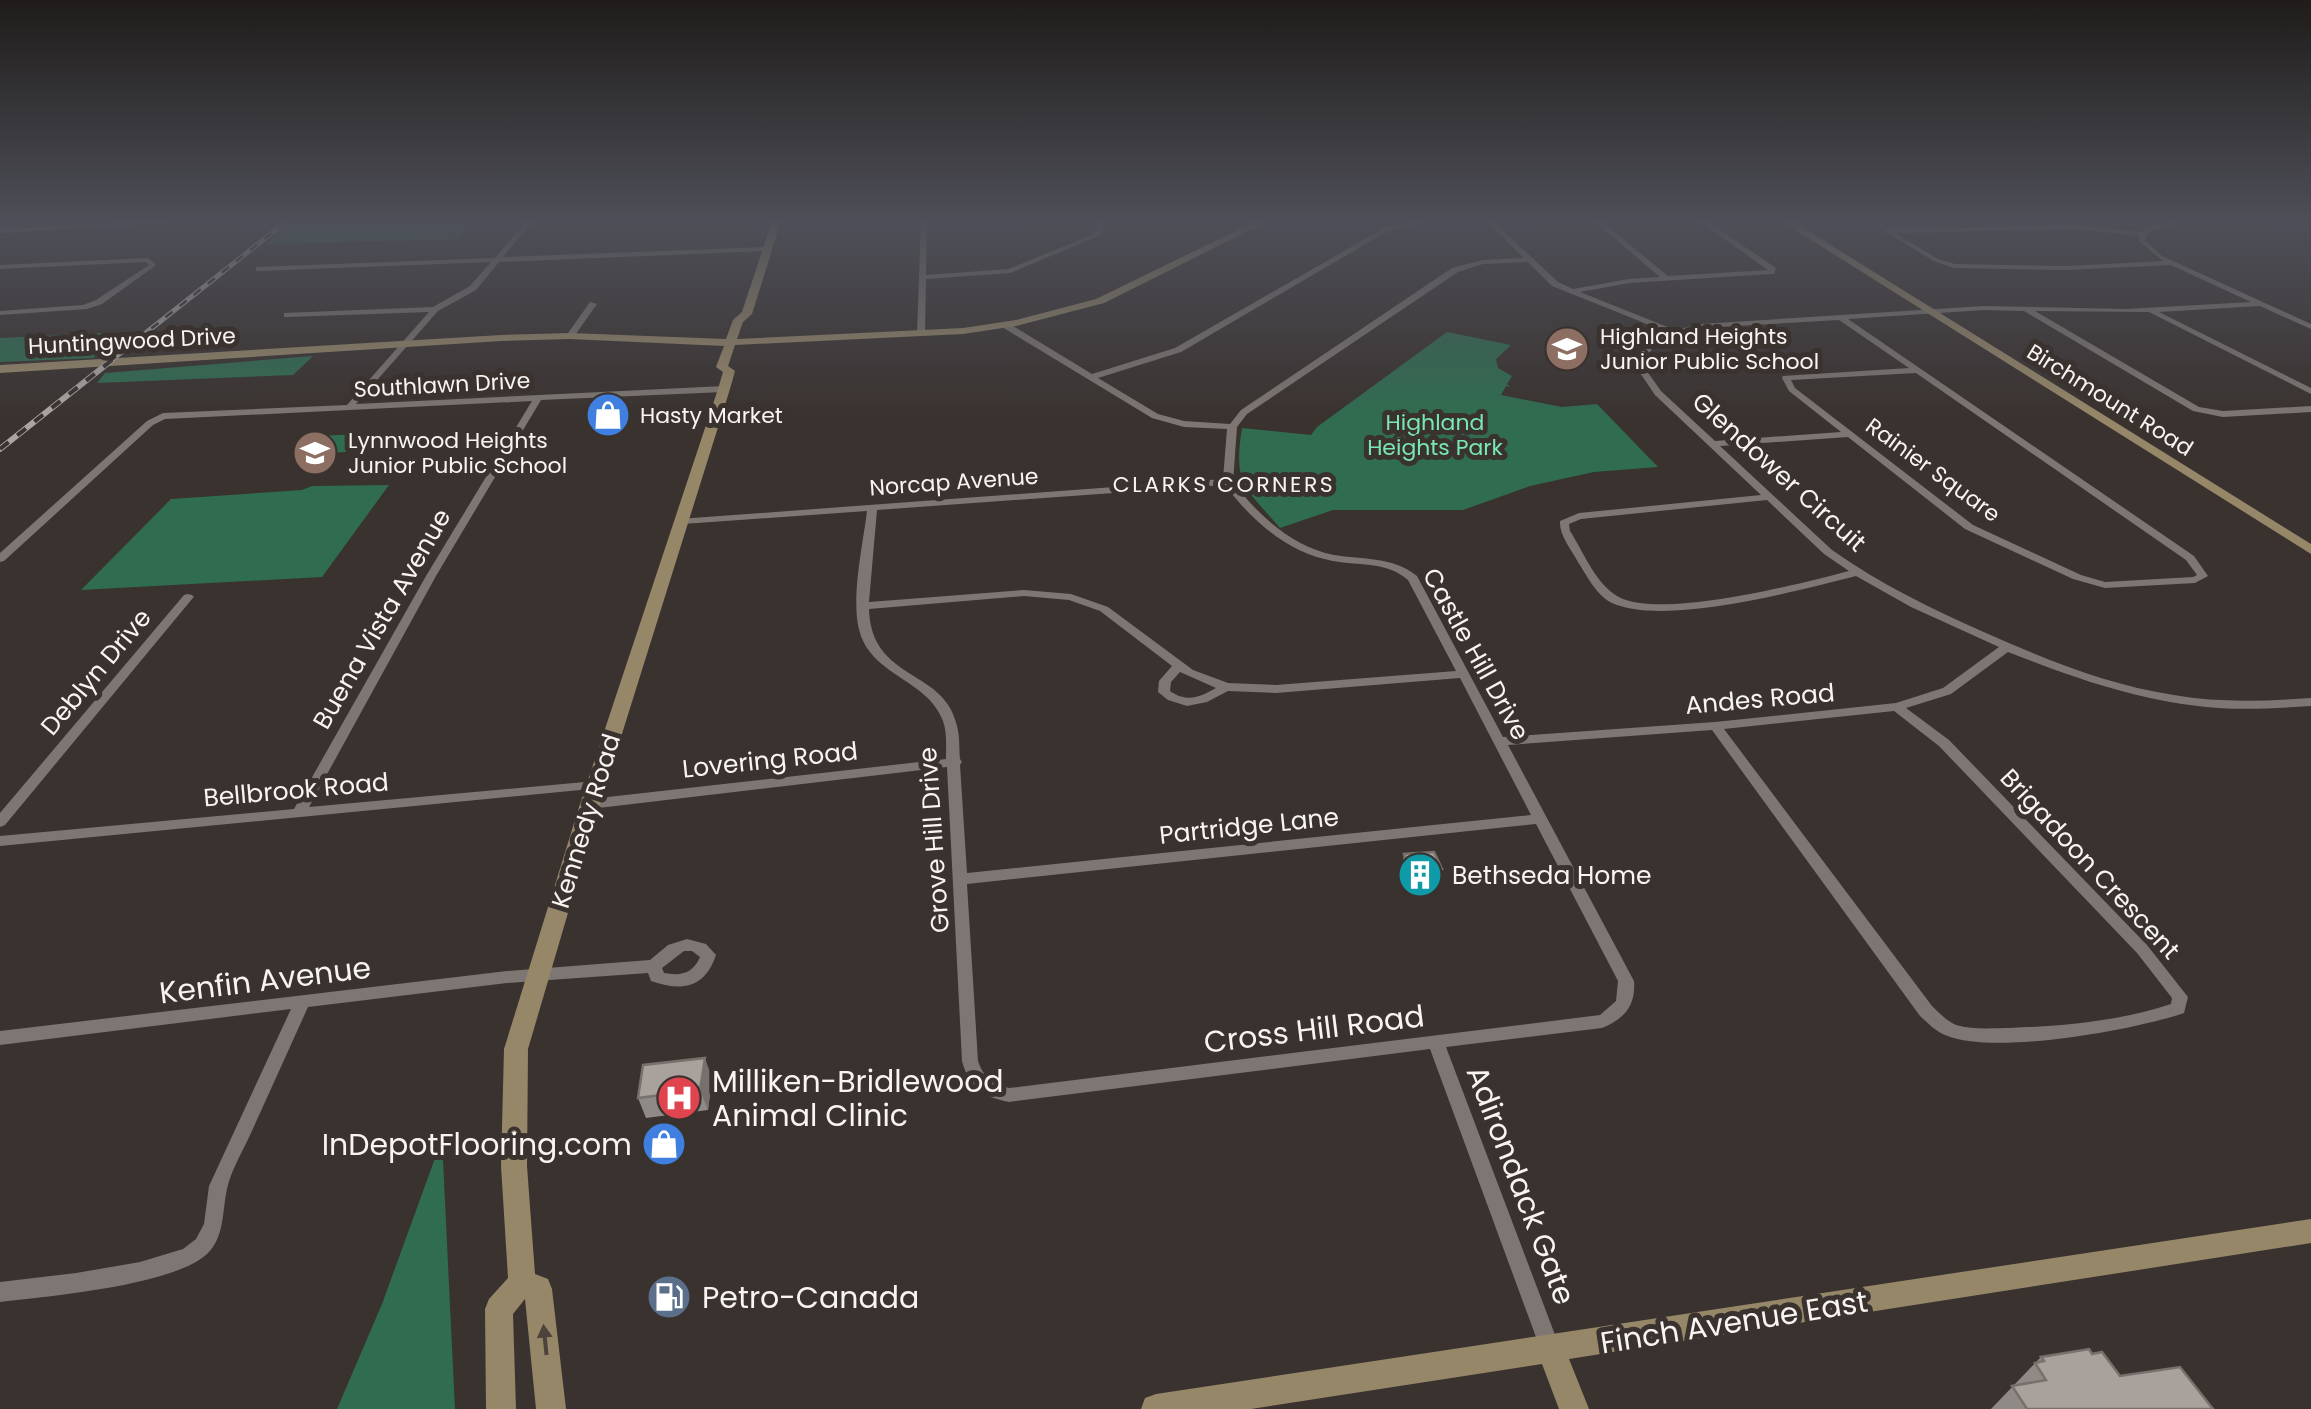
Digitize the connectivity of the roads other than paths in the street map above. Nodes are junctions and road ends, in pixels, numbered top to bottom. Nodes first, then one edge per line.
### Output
1 (120, 287) edge
2 (474, 287) edge
3 (755, 287) edge
4 (923, 287) edge
5 (1129, 287) edge
6 (1288, 287) edge
7 (1430, 287) edge
8 (1562, 287) edge
9 (1607, 287) edge
10 (1892, 287) edge
11 (2223, 287) edge
12 (1571, 292) junction
13 (593, 304) dead end
14 (2261, 304) junction
15 (2026, 308) junction
16 (435, 309) junction
17 (2150, 310) junction
18 (1933, 312) junction
19 (0, 313) edge
20 (747, 314) junction
21 (287, 315) dead end
22 (1842, 318) junction
23 (1005, 325) junction
24 (2311, 328) edge
25 (1674, 332) junction
26 (921, 333) junction
27 (570, 336) junction
28 (730, 342) junction
29 (405, 343) junction
30 (747, 346) junction
31 (0, 369) edge
32 (1917, 370) junction
33 (1092, 378) junction
34 (724, 389) junction
35 (2311, 391) edge
36 (538, 398) junction
37 (350, 406) junction
38 (2311, 409) edge
39 (1232, 427) junction
40 (1851, 434) junction
41 (1714, 444) junction
42 (1228, 482) junction
43 (1770, 498) junction
44 (872, 508) junction
45 (682, 521) junction
46 (2311, 550) edge
47 (0, 559) edge
48 (1856, 573) junction
49 (188, 597) dead end
50 (865, 606) junction
51 (2007, 647) junction
52 (1178, 666) junction
53 (1461, 674) junction
54 (1226, 686) junction
55 (2311, 702) edge
56 (1898, 708) junction
57 (1715, 726) junction
58 (1500, 742) junction
59 (955, 762) junction
60 (593, 794) junction
61 (299, 812) junction
62 (1540, 818) junction
63 (0, 822) edge
64 (0, 841) edge
65 (963, 879) junction
66 (654, 966) dead end
67 (537, 976) junction
68 (1626, 980) joint
69 (302, 1003) junction
70 (0, 1038) edge
71 (1434, 1041) junction
72 (981, 1085) joint
73 (2311, 1230) edge
74 (522, 1282) junction
75 (0, 1292) edge
76 (1551, 1350) junction
77 (501, 1409) edge
78 (551, 1409) edge
79 (1156, 1409) edge
80 (1574, 1409) edge

1 - 19 street
2 - 16 street
3 - 20 main road, Kennedy Road
4 - 26 street
5 - 23 main road, Huntingwood Drive
6 - 33 street
7 - 39 street
8 - 12 street
9 - 12 street
10 - 18 main road, Birchmount Road
11 - 14 street
12 - 25 street
13 - 27 street
14 - 17 street
14 - 24 street
15 - 17 street
15 - 18 street
15 - 38 street
16 - 21 street
16 - 29 street
17 - 35 street
18 - 22 street
18 - 46 main road, Birchmount Road
20 - 28 main road, Kennedy Road
20 - 30 main road, Kennedy Road
22 - 25 street
22 - 32 street, Rainier Square
23 - 26 main road, Huntingwood Drive
23 - 33 street
25 - 41 street, Glendower Circuit
26 - 30 main road, Huntingwood Drive
27 - 28 main road, Huntingwood Drive
27 - 29 main road, Huntingwood Drive
28 - 30 main road, Huntingwood Drive
28 - 34 main road, Kennedy Road
29 - 31 main road, Huntingwood Drive
29 - 37 street
32 - 40 street, Rainier Square
32 - 40 street, Rainier Square
33 - 39 street
34 - 36 street, Southlawn Drive
34 - 45 main road, Kennedy Road
36 - 37 street, Southlawn Drive
36 - 61 street, Buena Vista Avenue
37 - 47 street, Southlawn Drive
39 - 42 street
40 - 41 street
41 - 43 street, Glendower Circuit
42 - 44 street, Norcap Avenue
42 - 53 street, Castle Hill Drive
43 - 48 street, Glendower Circuit
43 - 48 street
44 - 45 street, Norcap Avenue
44 - 50 street, Grove Hill Drive
45 - 60 main road, Kennedy Road
48 - 51 street, Glendower Circuit
49 - 63 street, Deblyn Drive
50 - 52 street
50 - 59 street, Grove Hill Drive
51 - 55 street, Glendower Circuit
51 - 56 street, Andes Road
52 - 54 street
52 - 54 street
53 - 54 street
53 - 58 street, Castle Hill Drive
56 - 57 street, Andes Road
56 - 57 street, Brigadoon Crescent
57 - 58 street, Andes Road
58 - 62 street, Castle Hill Drive
59 - 60 street, Lovering Road
59 - 65 street, Grove Hill Drive
60 - 61 street, Bellbrook Road
60 - 67 main road, Kennedy Road
61 - 64 street, Bellbrook Road
62 - 65 street, Partridge Lane
62 - 68 street, Castle Hill Drive
65 - 72 street, Grove Hill Drive
66 - 67 street, Kenfin Avenue
67 - 69 street, Kenfin Avenue
67 - 74 main road, Kennedy Road
68 - 71 street, Cross Hill Road
69 - 70 street, Kenfin Avenue
69 - 75 street
71 - 72 street, Cross Hill Road
71 - 76 street, Adirondack Gate
73 - 76 main road, Finch Avenue East
74 - 77 main road
78 -> 74 main road, Kennedy Road
76 - 79 main road, Finch Avenue East
76 - 80 main road

